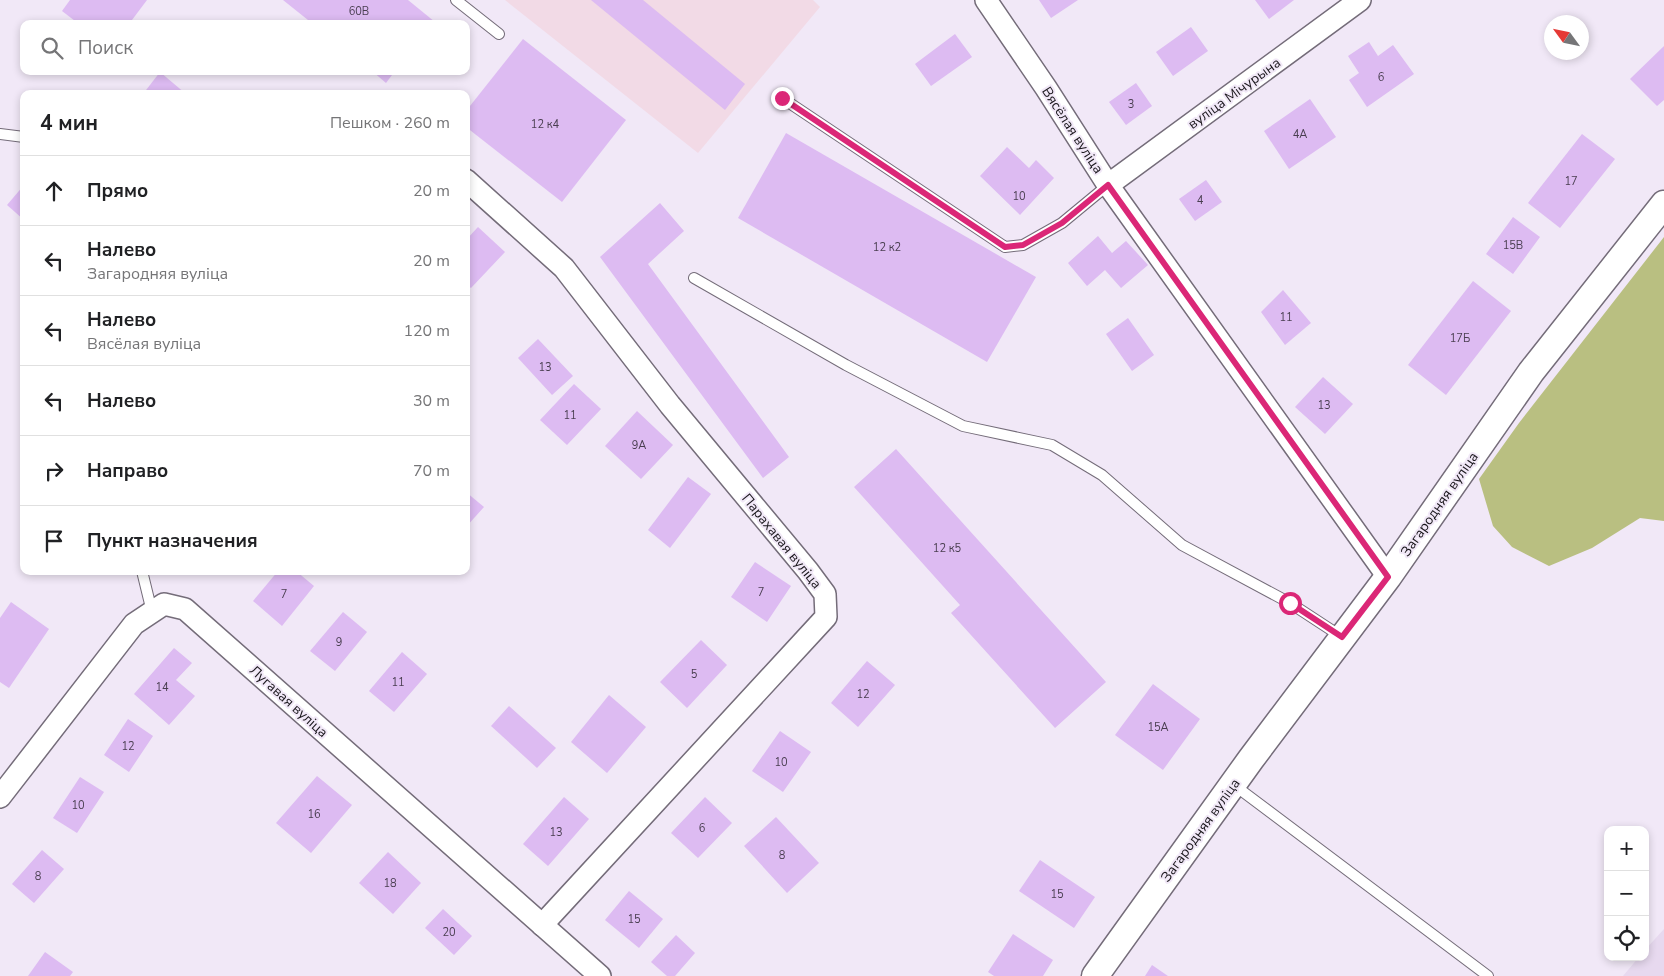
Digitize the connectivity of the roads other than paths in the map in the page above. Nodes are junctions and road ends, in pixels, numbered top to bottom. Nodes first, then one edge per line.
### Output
1 (456, 0) edge
2 (986, 0) edge
3 (1360, 0) edge
4 (499, 34) dead end
5 (782, 98) dead end
6 (0, 134) edge
7 (20, 136) edge
8 (470, 184) edge
9 (1108, 185) junction
10 (1664, 204) edge
11 (694, 278) dead end
12 (143, 575) edge
13 (1388, 577) junction
14 (152, 612) junction
15 (1342, 637) junction
16 (1233, 784) junction
17 (0, 797) edge
18 (542, 925) junction
19 (600, 976) edge
20 (1095, 976) edge
21 (1488, 976) edge

1 - 4 lane
2 - 9 street, Вясёлая вуліца
3 - 9 street, вуліца Мічурына
5 - 9 lane
6 - 7 lane
8 - 18 street, Парахавая вуліца
9 - 13 street, Вясёлая вуліца
10 - 13 street, Загародняя вуліца
11 - 15 lane
12 - 14 lane
13 - 15 street, Загародняя вуліца
14 - 17 street, Лугавая вуліца
14 - 18 street, Лугавая вуліца
15 - 16 street, Загародняя вуліца
16 - 20 street, Загародняя вуліца
16 - 21 lane
18 - 19 street, Лугавая вуліца

